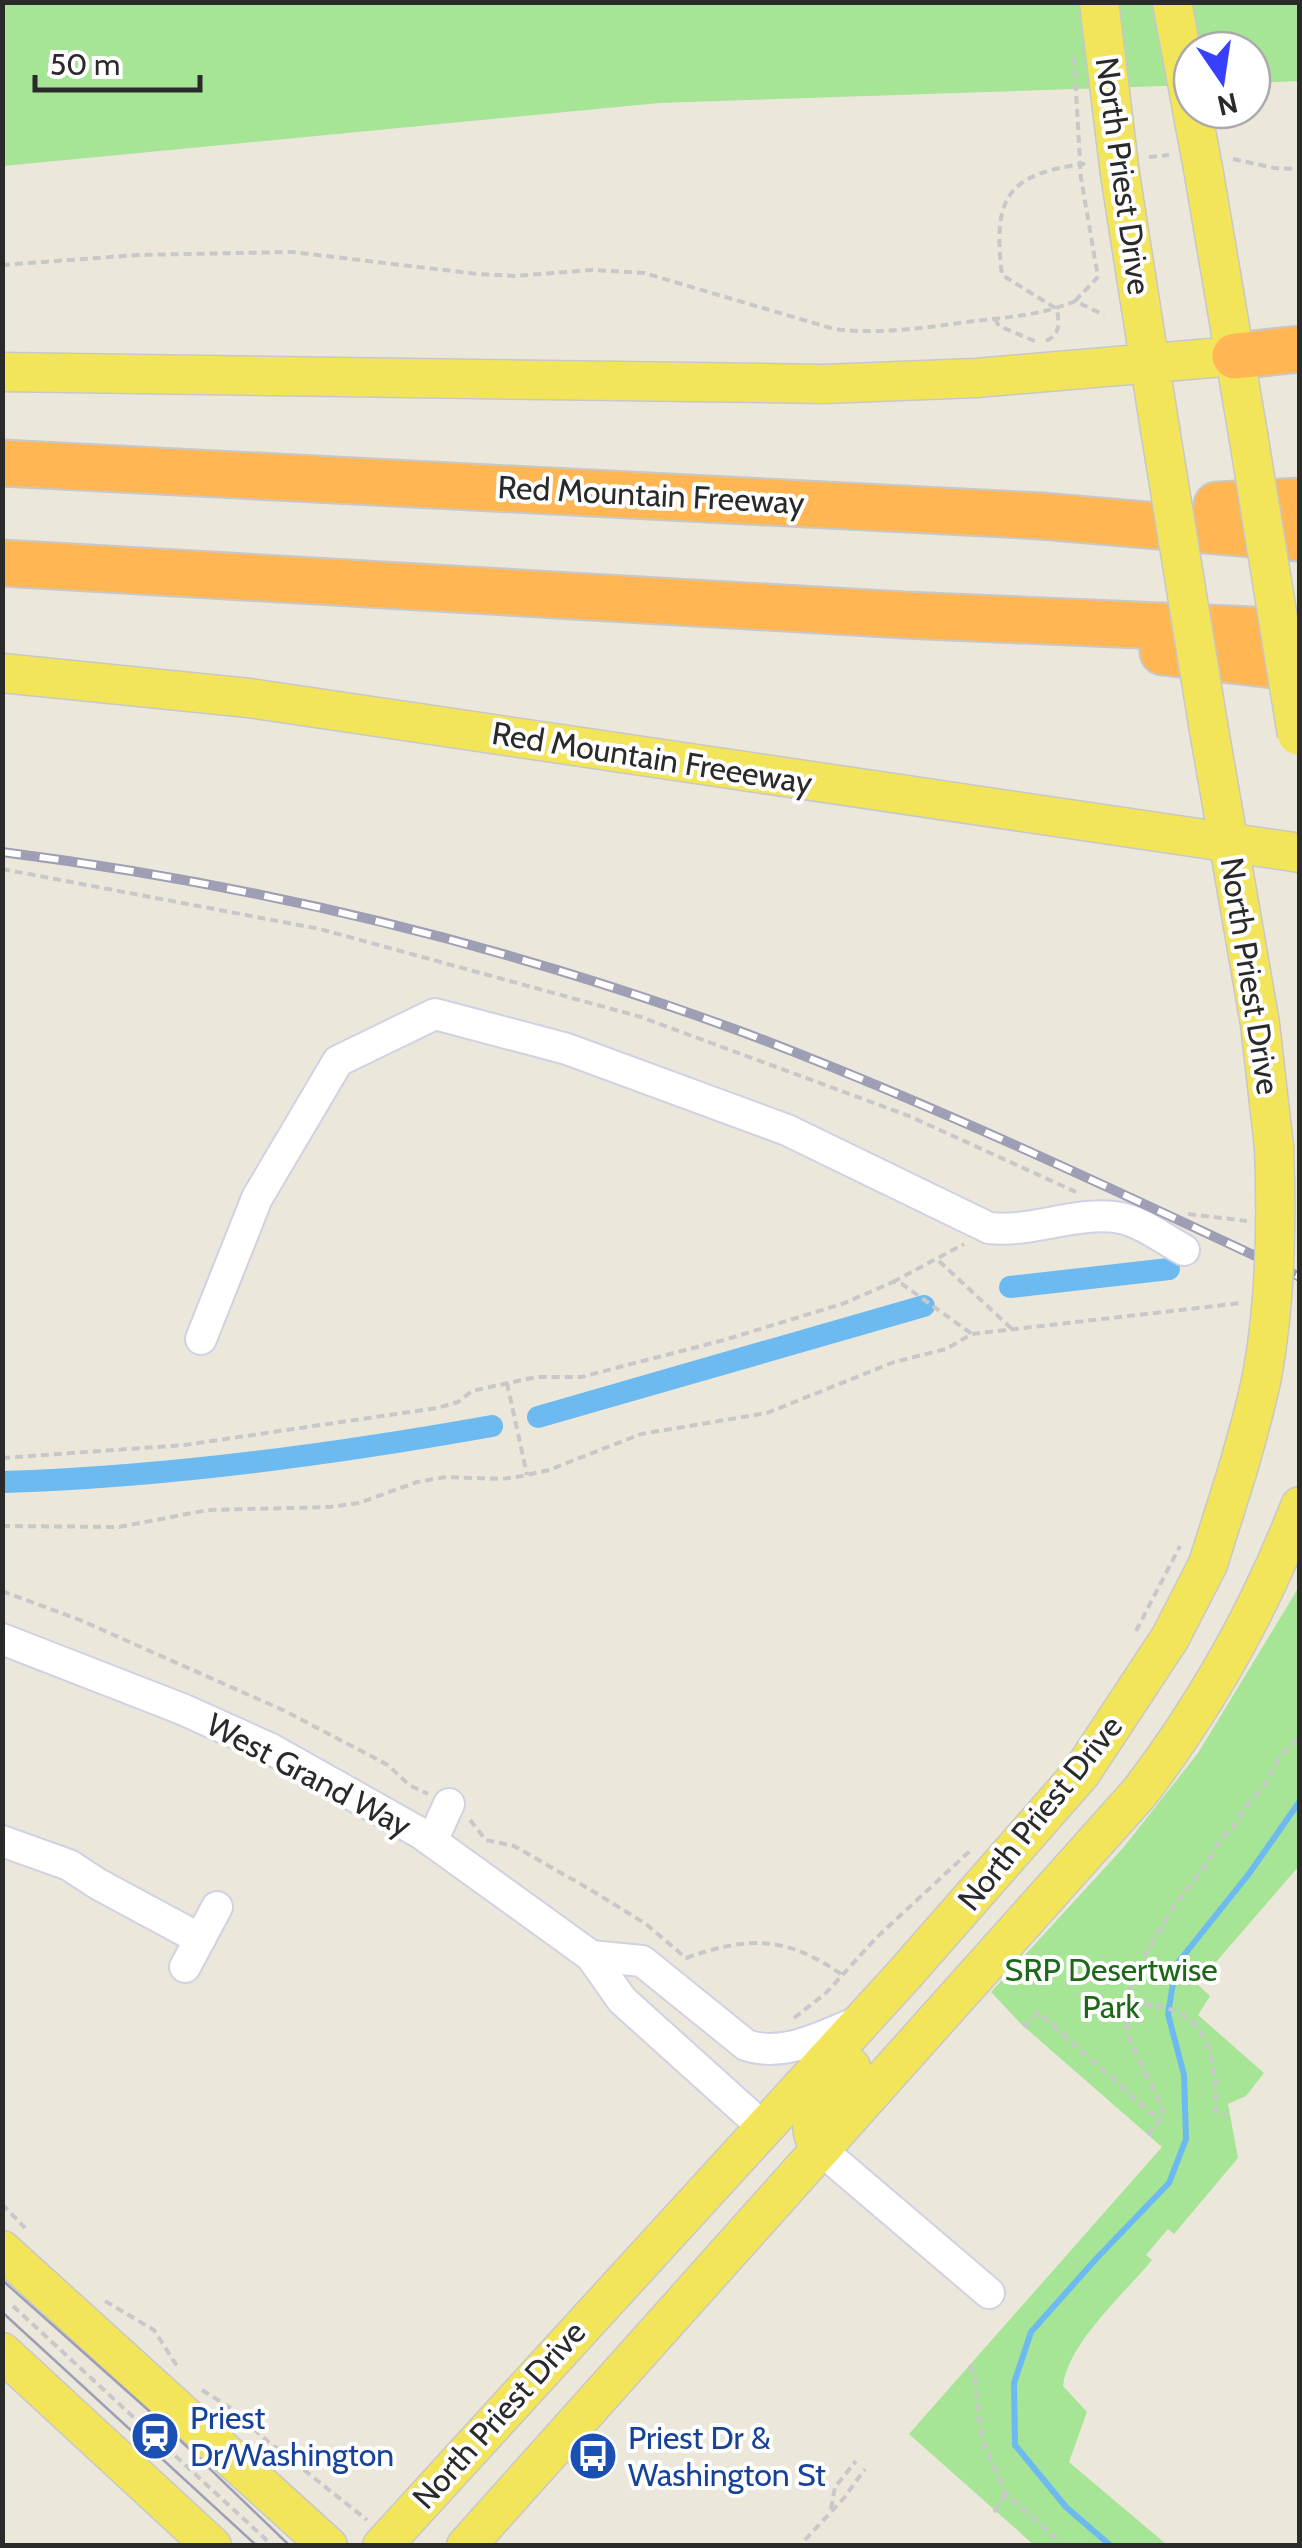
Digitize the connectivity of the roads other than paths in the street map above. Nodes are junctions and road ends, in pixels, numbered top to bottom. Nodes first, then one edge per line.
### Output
1 (1099, 2) edge
2 (1172, 2) edge
3 (1177, 30) edge
4 (1196, 130) edge
5 (1300, 349) edge
6 (1235, 356) junction
7 (1150, 364) junction
8 (2, 372) edge
9 (2, 462) edge
10 (1300, 501) edge
11 (1041, 516) junction
12 (1300, 538) edge
13 (2, 563) edge
14 (904, 615) junction
15 (1300, 632) edge
16 (1300, 668) edge
17 (2, 673) edge
18 (1298, 743) edge
19 (1228, 843) junction
20 (1300, 853) edge
21 (1184, 1250) dead end
22 (201, 1339) dead end
23 (1300, 1506) edge
24 (2, 1639) edge
25 (448, 1804) road end
26 (432, 1840) junction
27 (2, 1842) edge
28 (217, 1907) dead end
29 (200, 1939) junction
30 (590, 1956) junction
31 (186, 1967) dead end
32 (903, 1976) junction
33 (862, 2020) junction
34 (762, 2127) junction
35 (820, 2149) junction
36 (18, 2244) edge
37 (989, 2293) dead end
38 (2, 2352) edge
39 (212, 2546) edge
40 (328, 2546) edge
41 (382, 2546) edge
42 (466, 2546) edge

1 - 7 main road, North Priest Drive, bridge
2 - 3 main road
4 - 6 main road, bridge
5 - 6 highway
6 - 7 main road
6 - 18 main road, bridge
7 - 8 main road
7 - 19 main road, North Priest Drive, bridge
9 - 11 highway, Red Mountain Freeway
10 - 11 highway
11 - 12 highway, Red Mountain Freeway
13 - 14 highway
14 - 15 highway
14 - 16 highway
17 - 19 main road, Red Mountain Freeeway
19 - 20 main road, Red Mountain Freeeway
19 - 32 main road, North Priest Drive, bridge
21 - 22 street
23 - 35 main road, North Priest Drive
24 - 26 street, West Grand Way
25 - 26 street
26 - 30 street, West Grand Way
27 - 29 street
28 - 29 street
29 - 31 street
30 - 33 street, West Grand Way
30 - 34 street, West Grand Way
32 - 33 main road, North Priest Drive
32 - 35 main road
33 - 34 main road, North Priest Drive
34 - 41 main road, North Priest Drive
35 - 37 street
35 - 42 main road, North Priest Drive
36 - 40 main road
38 - 39 main road

